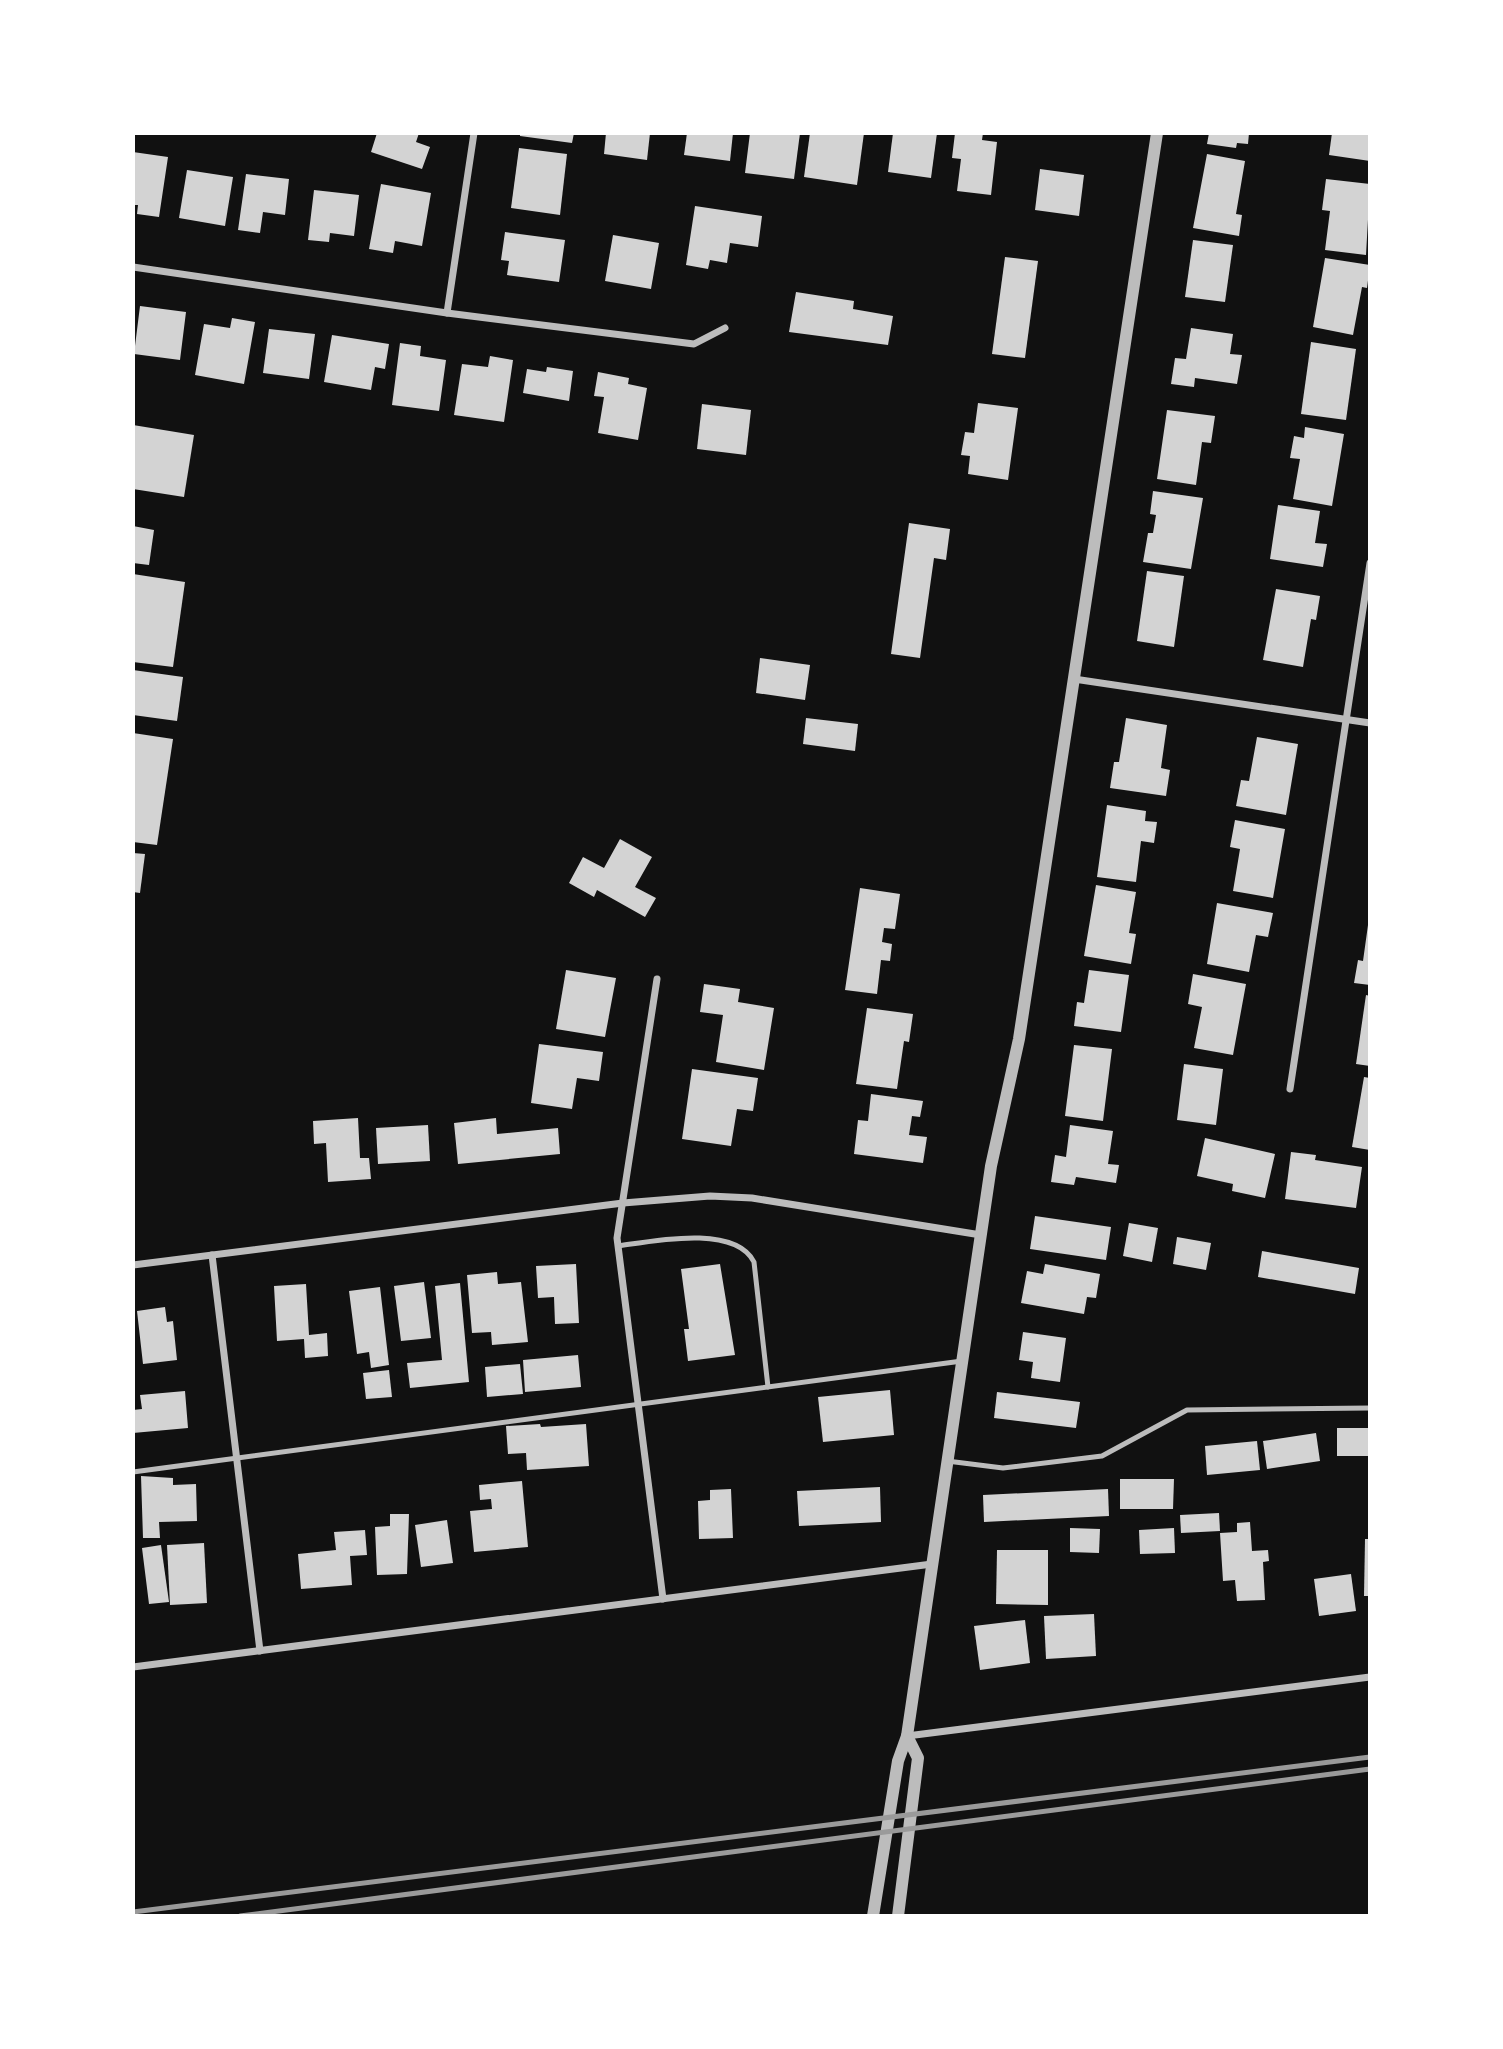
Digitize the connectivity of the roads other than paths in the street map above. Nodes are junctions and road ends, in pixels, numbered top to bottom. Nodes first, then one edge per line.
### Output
1 (474, 133) edge
2 (1157, 133) edge
3 (133, 267) edge
4 (447, 313) junction
5 (725, 328) dead end
6 (1370, 563) edge
7 (1074, 678) junction
8 (1346, 720) junction
9 (1370, 723) edge
10 (657, 979) dead end
11 (1290, 1089) dead end
12 (623, 1203) junction
13 (981, 1235) junction
14 (618, 1246) junction
15 (212, 1255) junction
16 (133, 1265) edge
17 (962, 1361) junction
18 (768, 1387) junction
19 (639, 1405) junction
20 (1370, 1408) edge
21 (236, 1458) junction
22 (947, 1461) junction
23 (133, 1472) edge
24 (932, 1564) junction
25 (663, 1599) junction
26 (260, 1651) junction
27 (133, 1667) edge
28 (1370, 1676) edge
29 (907, 1736) junction
30 (873, 1916) edge
31 (898, 1916) edge

1 - 4 street
2 - 7 street
3 - 4 street
4 - 5 street
6 - 8 street
7 - 8 street
7 - 13 street
8 - 9 street
8 - 11 street
10 - 12 street
12 - 13 street
12 - 14 street
12 - 15 street
13 - 17 street
14 - 18 lane
14 - 19 street
15 - 16 street
15 - 21 street
17 - 18 lane
17 - 22 street
18 - 19 lane
19 - 21 lane
19 - 25 street
20 - 22 lane
21 - 23 lane
21 - 26 street
22 - 24 street
24 - 25 street
24 - 29 street
25 - 26 street
26 - 27 street
28 - 29 street
29 - 30 street
29 - 31 street

